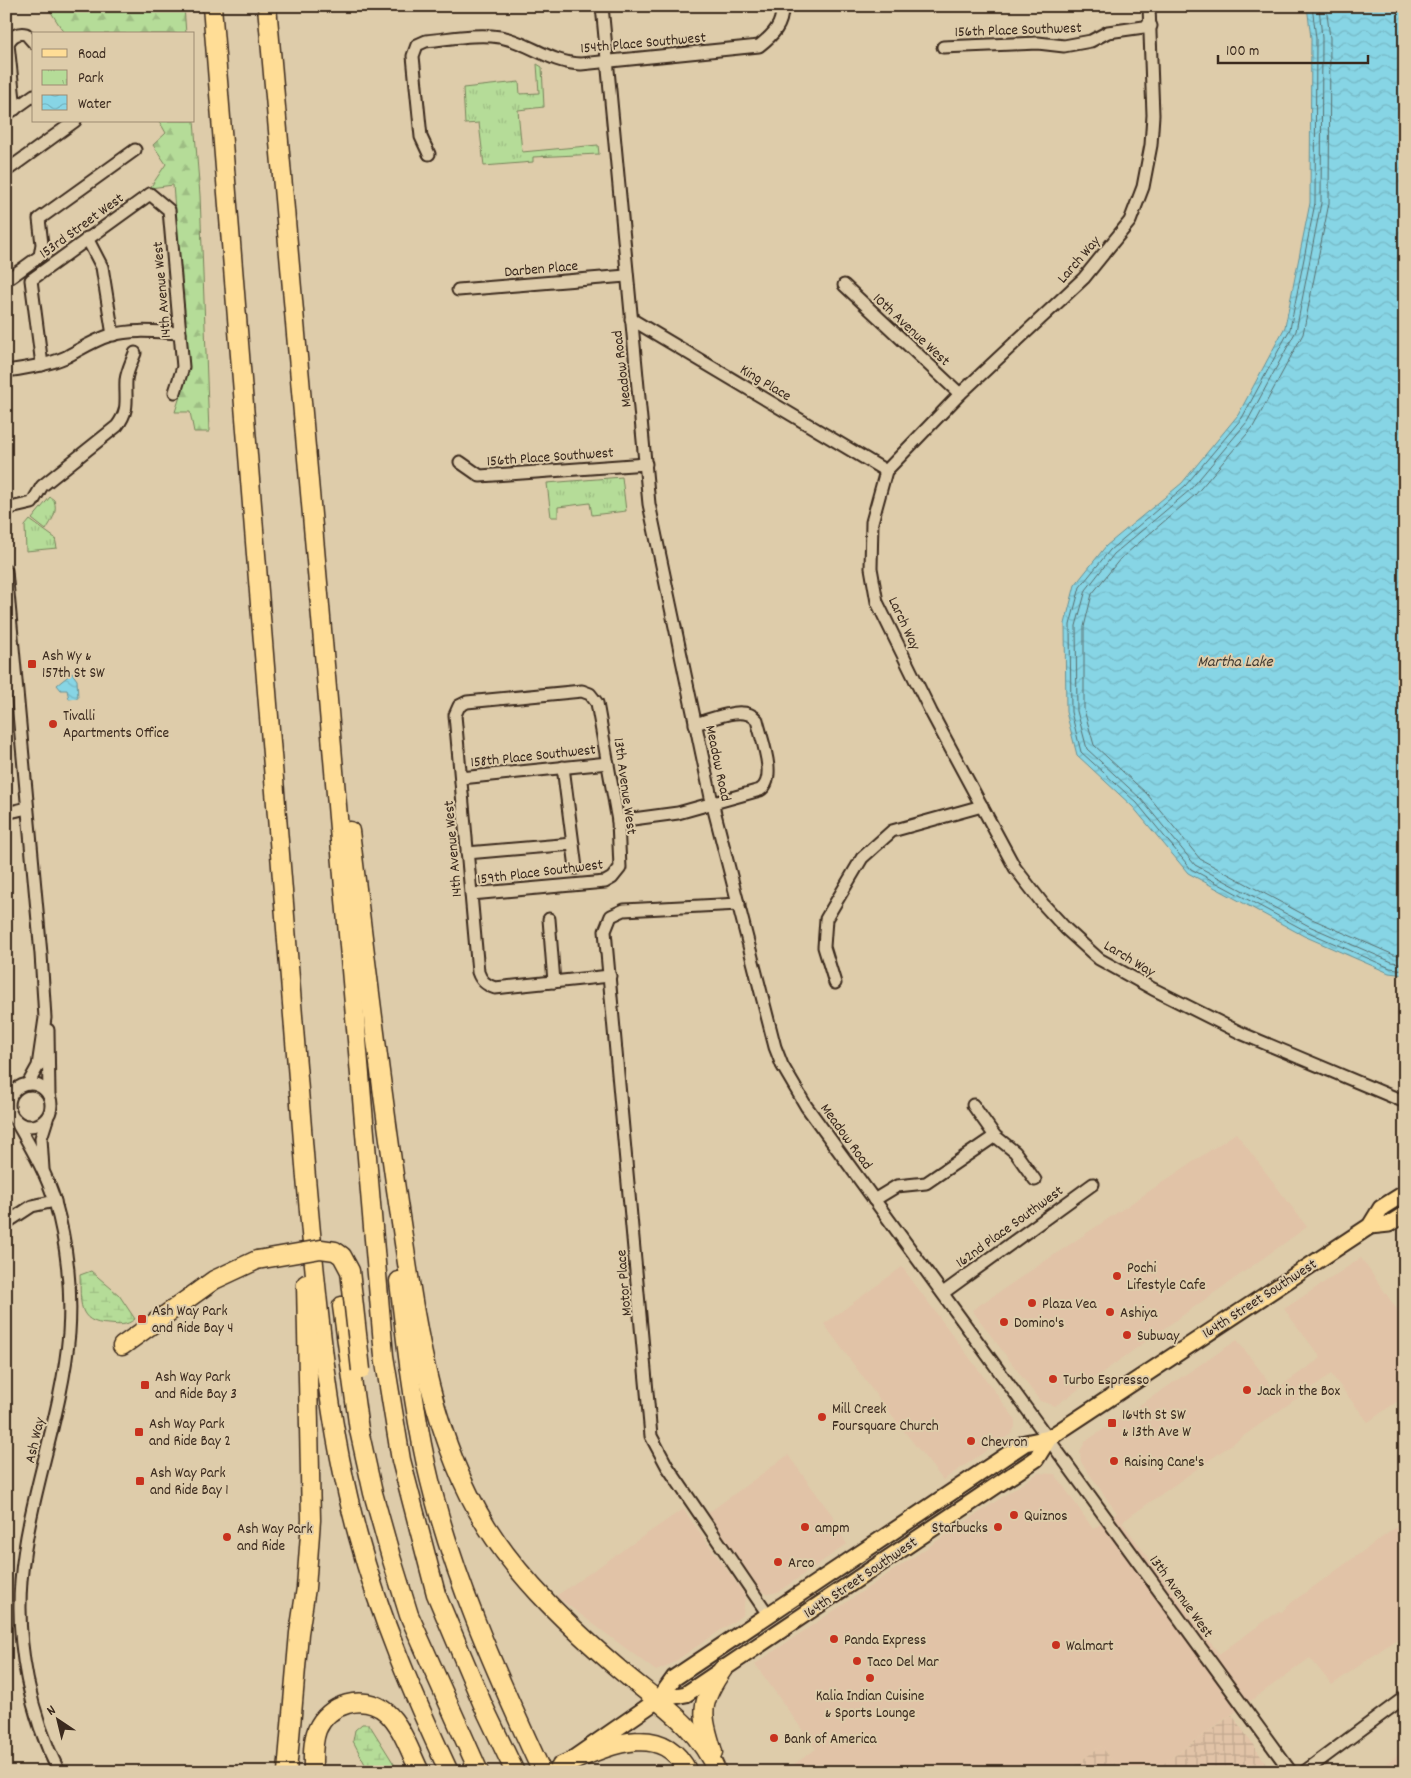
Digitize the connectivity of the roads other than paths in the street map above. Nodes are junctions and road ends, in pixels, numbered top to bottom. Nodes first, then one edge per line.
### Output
1 (212, 6) edge
2 (267, 6) edge
3 (602, 6) edge
4 (782, 6) edge
5 (1149, 6) edge
6 (1151, 26) junction
7 (31, 39) edge
8 (943, 47) dead end
9 (608, 61) junction
10 (32, 96) edge
11 (11, 112) edge
12 (75, 122) edge
13 (135, 150) dead end
14 (429, 154) dead end
15 (6, 171) edge
16 (150, 194) joint
17 (87, 238) junction
18 (626, 276) junction
19 (6, 278) edge
20 (844, 285) dead end
21 (458, 290) dead end
22 (631, 319) junction
23 (180, 333) junction
24 (113, 335) junction
25 (135, 353) dead end
26 (42, 365) junction
27 (6, 371) edge
28 (175, 392) dead end
29 (960, 394) junction
30 (460, 462) dead end
31 (646, 464) junction
32 (886, 472) junction
33 (6, 509) edge
34 (6, 571) edge
35 (318, 582) junction
36 (459, 706) joint
37 (695, 724) junction
38 (608, 762) junction
39 (563, 767) junction
40 (461, 778) junction
41 (712, 802) junction
42 (982, 806) junction
43 (27, 808) junction
44 (6, 813) edge
45 (618, 821) junction
46 (573, 844) junction
47 (467, 853) junction
48 (576, 868) dead end
49 (612, 878) joint
50 (471, 894) junction
51 (739, 904) junction
52 (549, 919) dead end
53 (610, 976) junction
54 (554, 982) junction
55 (835, 983) dead end
56 (45, 1018) junction
57 (28, 1084) junction
58 (11, 1091) edge
59 (50, 1098) junction
60 (1405, 1102) edge
61 (973, 1105) dead end
62 (11, 1116) edge
63 (48, 1117) junction
64 (386, 1125) junction
65 (995, 1136) junction
66 (43, 1171) junction
67 (306, 1178) junction
68 (1035, 1180) dead end
69 (1092, 1184) dead end
70 (1405, 1193) edge
71 (874, 1200) junction
72 (55, 1201) junction
73 (1405, 1214) edge
74 (6, 1223) edge
75 (1370, 1226) junction
76 (310, 1251) junction
77 (943, 1293) junction
78 (122, 1346) dead end
79 (1049, 1438) junction
80 (769, 1616) junction
81 (723, 1669) junction
82 (1405, 1697) edge
83 (659, 1699) junction
84 (557, 1769) edge
85 (59, 1772) edge
86 (287, 1772) edge
87 (313, 1772) edge
88 (420, 1772) edge
89 (449, 1772) edge
90 (479, 1772) edge
91 (489, 1772) edge
92 (515, 1772) edge
93 (542, 1772) edge
94 (688, 1772) edge
95 (717, 1772) edge
96 (1291, 1772) edge
97 (1304, 1772) edge

1 - 67 highway
2 - 35 highway
3 - 9 street, Meadow Road
4 - 9 street, 154th Place Southwest
5 - 6 street, Larch Way
6 - 8 street, 156th Place Southwest
6 - 29 street, Larch Way
7 - 11 street
9 - 14 street, 154th Place Southwest
9 - 18 street, Meadow Road
10 - 11 street
12 - 15 street
13 - 19 street
16 - 17 street, 153rd Street West
16 - 23 street, 14th Avenue West
17 - 24 street
17 - 26 street, 153rd Street West
18 - 21 street, Darben Place
18 - 22 street, Meadow Road
20 - 29 street, 10th Avenue West
22 - 31 street, Meadow Road
22 - 32 street, King Place
23 - 24 street
23 - 28 street, 14th Avenue West
24 - 26 street
25 - 33 street
26 - 27 street
29 - 32 street, Larch Way
30 - 31 street, 156th Place Southwest
31 - 37 street, Meadow Road
32 - 42 street, Larch Way
34 - 43 street
35 - 64 highway
35 - 92 highway
36 - 38 street, 13th Avenue West
36 - 40 street, 14th Avenue West
37 - 41 street, Meadow Road
37 - 41 street
38 - 39 street, 158th Place Southwest
38 - 45 street, 13th Avenue West
39 - 40 street, 158th Place Southwest
39 - 46 street
40 - 47 street, 14th Avenue West
41 - 45 street
41 - 51 street, Meadow Road
42 - 55 street
42 - 60 street, Larch Way
43 - 44 street
43 - 56 street
45 - 49 street, 13th Avenue West
46 - 47 street
46 - 48 street
47 - 50 street, 14th Avenue West
49 - 50 street, 159th Place Southwest
50 - 54 street, 14th Avenue West
51 - 53 street, Motor Place
51 - 71 street, Meadow Road
52 - 54 street
53 - 54 street
53 - 80 street, Motor Place
56 - 57 street
56 - 59 street
57 - 58 street
57 - 59 street
58 - 62 street
59 - 63 street
61 - 65 street
62 - 63 street
62 - 66 street, Ash Way
63 - 66 street, Ash Way
64 - 83 highway
64 - 93 highway
65 - 68 street
65 - 71 street
66 - 72 street, Ash Way
67 - 86 highway
67 - 89 highway
69 - 77 street, 162nd Place Southwest
70 - 75 main road, 164th Street Southwest
71 - 77 street, Meadow Road
72 - 74 street
72 - 85 street, Ash Way
73 - 75 main road, 164th Street Southwest
75 - 79 main road, 164th Street Southwest
76 - 78 highway, bridge
76 - 90 highway
76 - 91 highway, bridge
77 - 79 street, Meadow Road
79 - 80 main road, 164th Street Southwest
79 - 81 main road, 164th Street Southwest
79 - 96 street, 13th Avenue West
80 - 83 main road, 164th Street Southwest
81 - 83 main road, 164th Street Southwest
81 - 95 highway
82 - 97 street
83 - 84 main road, 164th Street Southwest
83 - 95 highway
84 - 94 highway
87 - 88 highway

